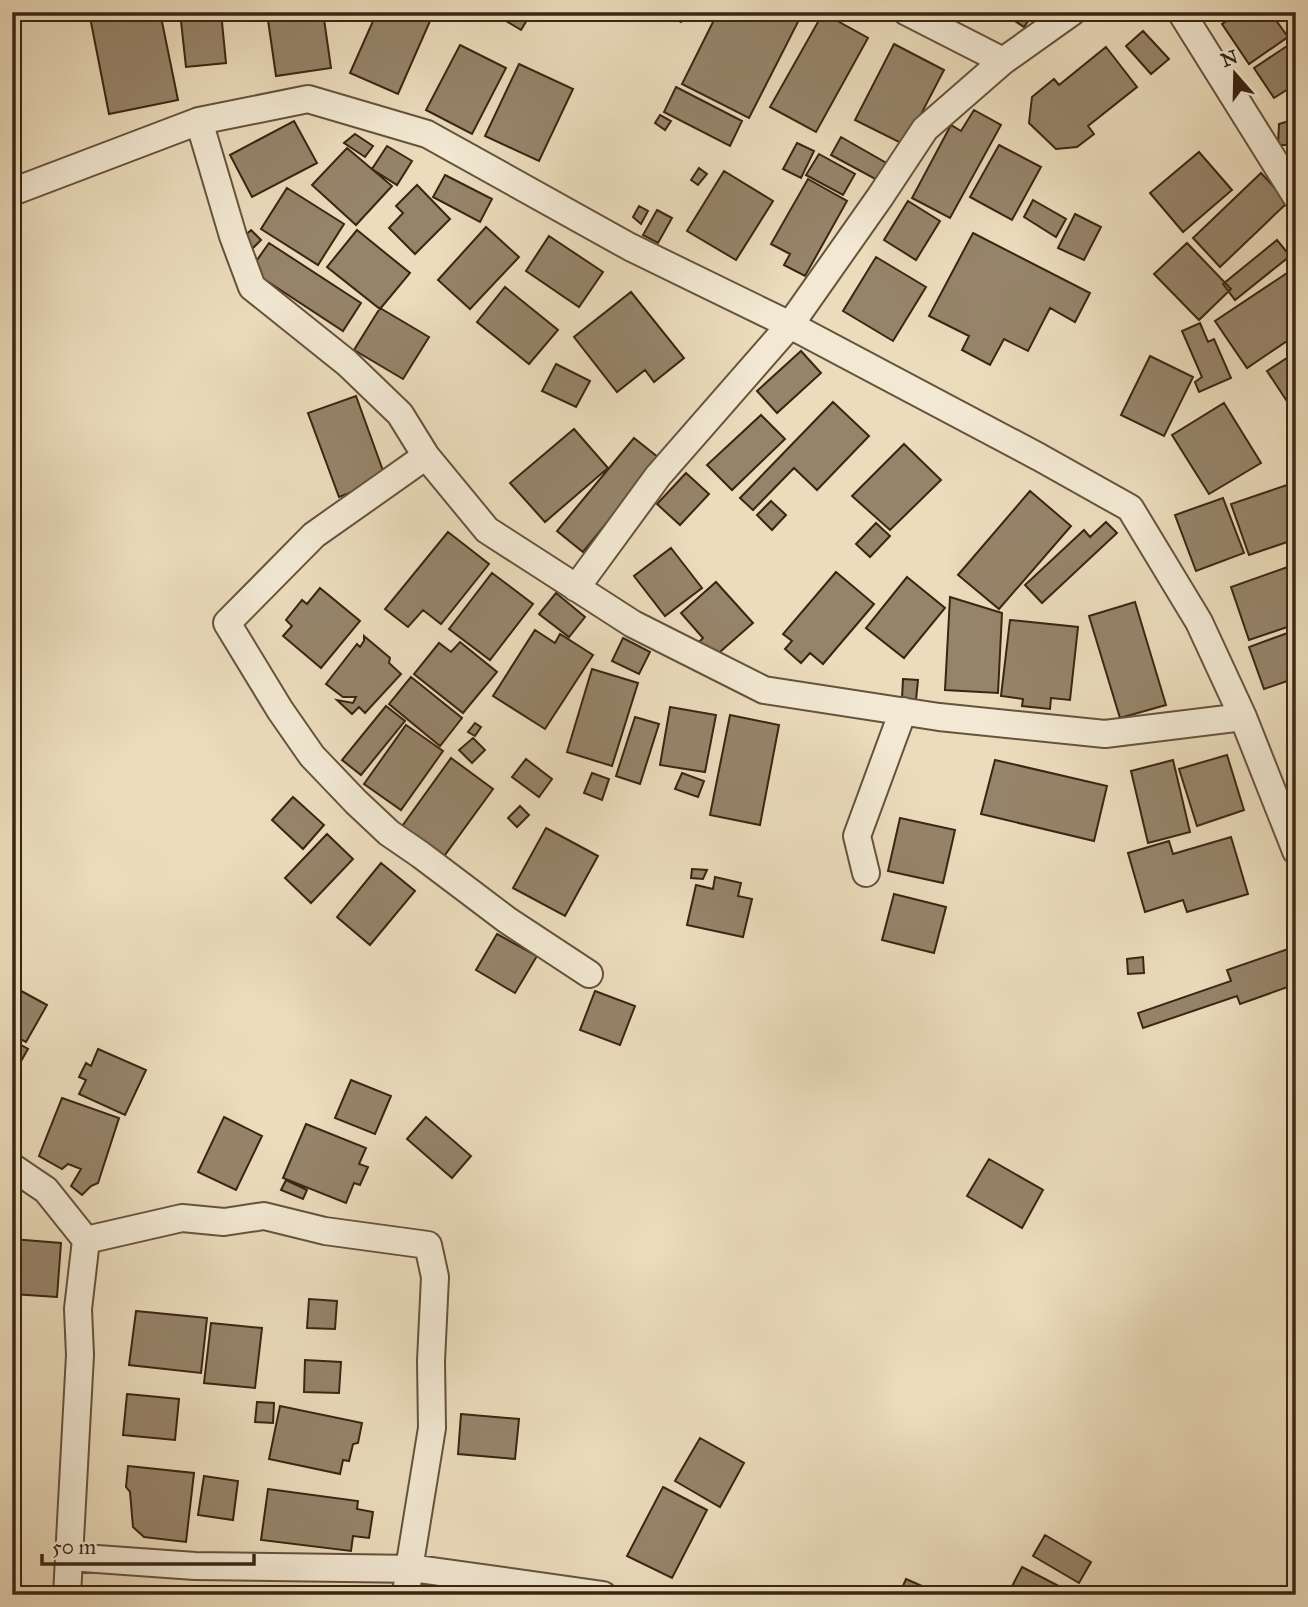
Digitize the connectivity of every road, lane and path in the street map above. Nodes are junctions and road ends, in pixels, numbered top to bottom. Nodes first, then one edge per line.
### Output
1 (907, 12) edge
2 (1072, 12) edge
3 (1181, 12) edge
4 (1003, 61) junction
5 (199, 121) junction
6 (12, 192) edge
7 (1296, 196) edge
8 (789, 325) junction
9 (426, 456) junction
10 (576, 588) junction
11 (903, 711) junction
12 (1243, 717) junction
13 (1296, 851) edge
14 (866, 873) dead end
15 (589, 974) dead end
16 (12, 1167) edge
17 (86, 1240) junction
18 (69, 1557) junction
19 (409, 1569) junction
20 (67, 1595) edge
21 (406, 1595) edge
22 (603, 1595) edge

1 - 4 street
2 - 4 street
3 - 7 street
4 - 8 street
5 - 6 street
5 - 8 street
5 - 9 street
8 - 10 street
8 - 12 street
9 - 10 street
9 - 15 street
10 - 11 street
11 - 12 street
11 - 14 street
12 - 13 street
16 - 17 street
17 - 18 street
17 - 19 street
18 - 19 street
18 - 20 street
19 - 21 street
19 - 22 street

